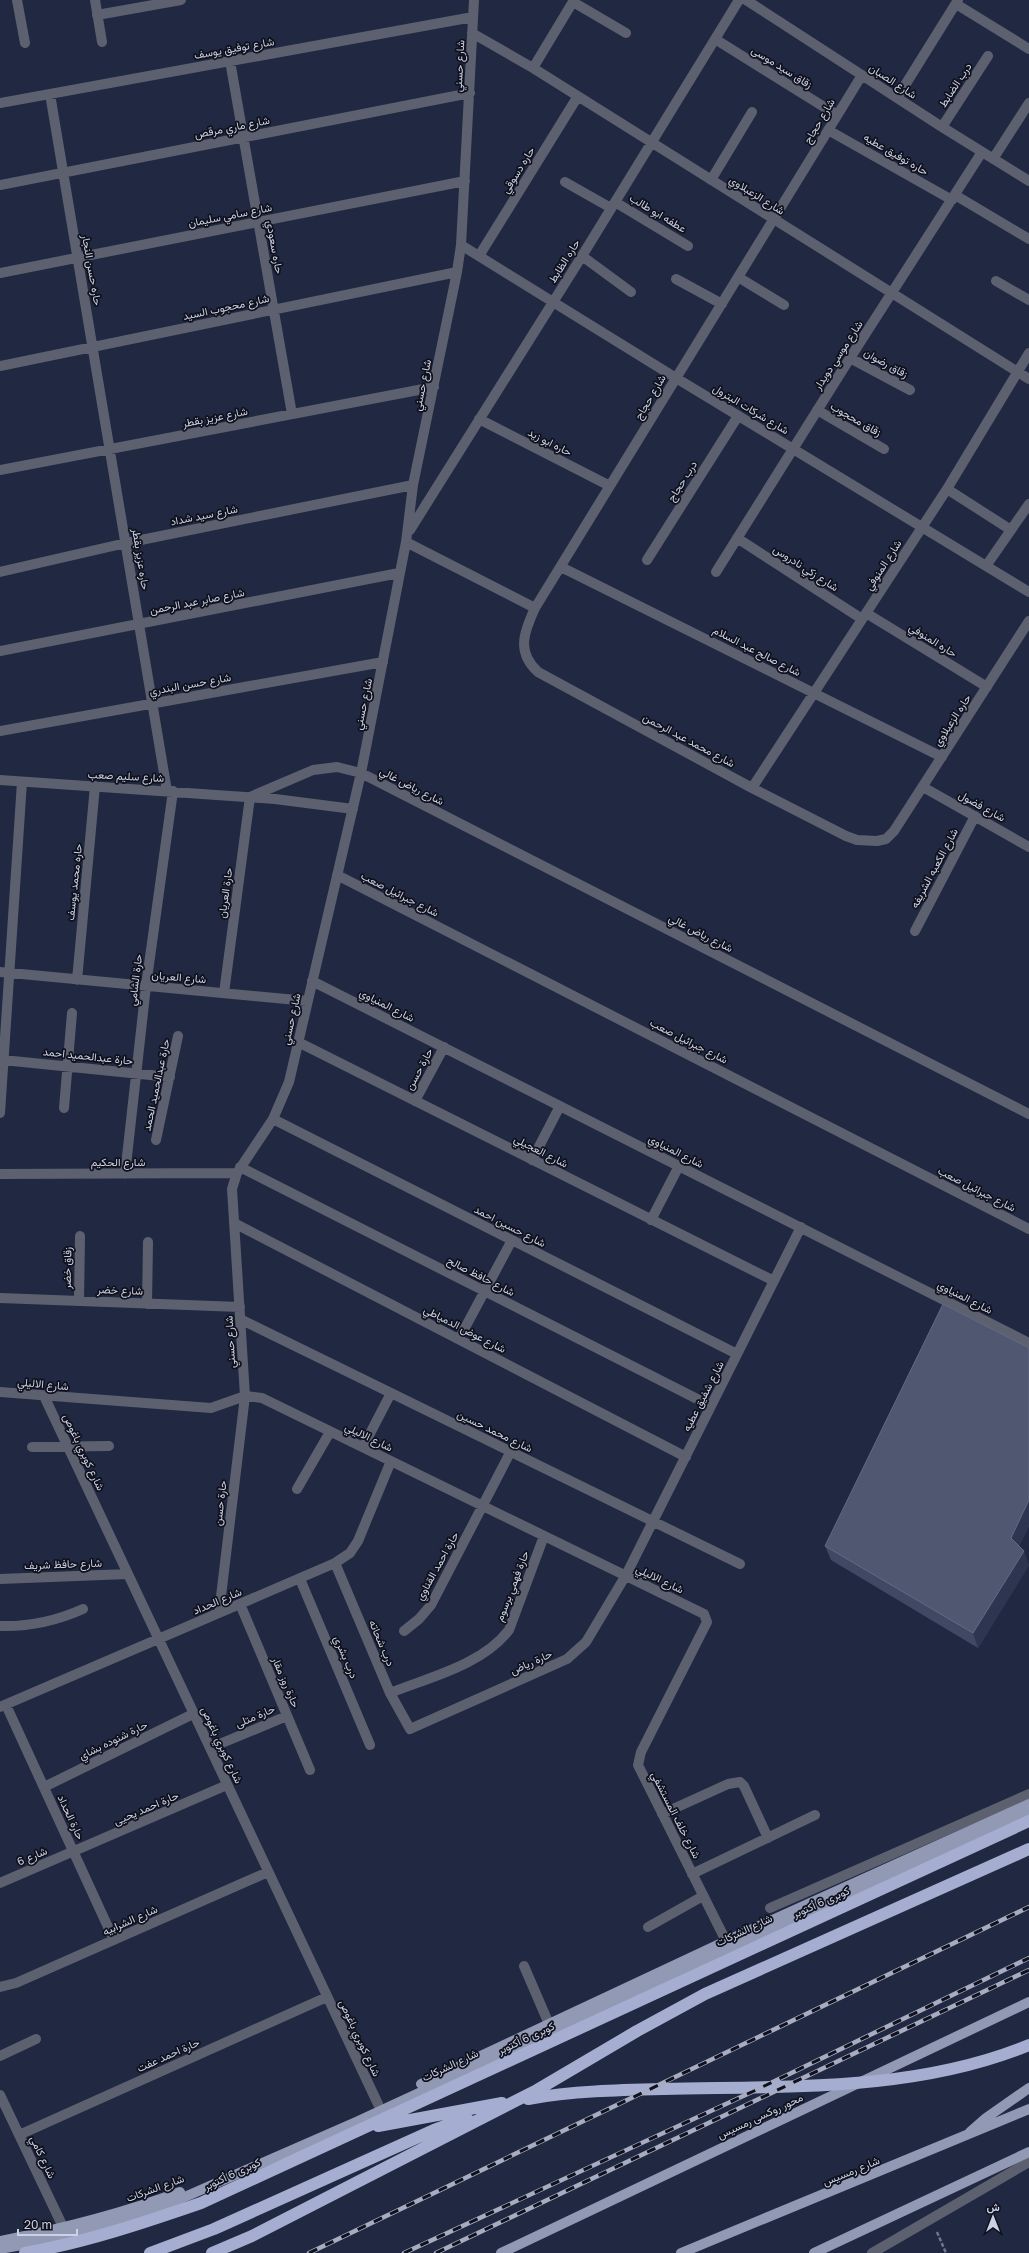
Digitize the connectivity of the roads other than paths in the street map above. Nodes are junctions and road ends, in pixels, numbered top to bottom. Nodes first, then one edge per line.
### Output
1 (17, 0) edge
2 (95, 0) edge
3 (178, 0) edge
4 (474, 0) edge
5 (739, 0) edge
6 (746, 0) edge
7 (574, 1) edge
8 (957, 2) edge
9 (97, 15) junction
10 (473, 17) junction
11 (626, 32) dead end
12 (472, 33) junction
13 (715, 39) junction
14 (102, 42) dead end
15 (24, 43) dead end
16 (1029, 49) edge
17 (988, 56) dead end
18 (230, 61) junction
19 (533, 68) junction
20 (862, 75) junction
21 (470, 93) junction
22 (50, 94) junction
23 (578, 96) junction
24 (897, 98) junction
25 (0, 103) edge
26 (1029, 103) edge
27 (752, 112) dead end
28 (837, 115) junction
29 (942, 127) junction
30 (828, 130) junction
31 (244, 137) junction
32 (652, 143) junction
33 (982, 152) junction
34 (993, 159) junction
35 (63, 172) junction
36 (710, 180) junction
37 (465, 181) junction
38 (1029, 181) edge
39 (565, 182) dead end
40 (0, 185) edge
41 (953, 198) junction
42 (613, 205) junction
43 (773, 219) junction
44 (258, 222) junction
45 (1029, 239) edge
46 (461, 245) junction
47 (688, 246) dead end
48 (479, 256) junction
49 (582, 256) junction
50 (78, 258) junction
51 (457, 272) junction
52 (0, 273) edge
53 (738, 277) junction
54 (676, 279) dead end
55 (996, 281) dead end
56 (631, 292) dead end
57 (892, 294) junction
58 (1029, 300) edge
59 (553, 302) junction
60 (722, 304) junction
61 (784, 305) dead end
62 (274, 310) junction
63 (93, 347) junction
64 (1029, 352) edge
65 (850, 358) junction
66 (0, 366) edge
67 (1018, 371) junction
68 (676, 378) junction
69 (1029, 379) edge
70 (434, 388) junction
71 (910, 390) dead end
72 (817, 410) junction
73 (292, 414) junction
74 (738, 416) junction
75 (479, 419) junction
76 (110, 449) junction
77 (793, 449) junction
78 (884, 449) dead end
79 (0, 470) edge
80 (413, 485) junction
81 (610, 486) junction
82 (947, 489) junction
83 (1029, 504) edge
84 (922, 527) junction
85 (1011, 530) junction
86 (407, 538) junction
87 (737, 538) junction
88 (126, 543) junction
89 (646, 560) dead end
90 (986, 566) junction
91 (561, 567) junction
92 (0, 572) edge
93 (716, 572) dead end
94 (399, 573) junction
95 (1029, 592) edge
96 (535, 608) junction
97 (864, 616) junction
98 (1029, 621) edge
99 (140, 624) junction
100 (0, 651) edge
101 (383, 662) junction
102 (987, 687) junction
103 (814, 693) junction
104 (152, 703) junction
105 (0, 731) edge
106 (942, 757) junction
107 (361, 773) junction
108 (0, 780) edge
109 (22, 782) junction
110 (95, 786) junction
111 (923, 787) junction
112 (752, 788) junction
113 (170, 791) junction
114 (250, 797) junction
115 (353, 809) junction
116 (975, 816) junction
117 (894, 831) joint
118 (1029, 847) edge
119 (337, 875) junction
120 (915, 931) dead end
121 (4, 972) edge
122 (77, 980) junction
123 (312, 981) junction
124 (146, 986) junction
125 (224, 993) junction
126 (307, 1001) junction
127 (72, 1013) dead end
128 (178, 1036) dead end
129 (298, 1042) junction
130 (444, 1047) junction
131 (3, 1060) junction
132 (68, 1066) junction
133 (136, 1073) junction
134 (170, 1077) junction
135 (415, 1101) junction
136 (560, 1106) junction
137 (64, 1108) dead end
138 (0, 1113) edge
139 (1029, 1114) edge
140 (273, 1119) junction
141 (156, 1140) dead end
142 (532, 1160) junction
143 (679, 1166) junction
144 (238, 1170) junction
145 (0, 1174) edge
146 (125, 1174) junction
147 (651, 1220) junction
148 (234, 1223) junction
149 (801, 1227) junction
150 (1029, 1229) edge
151 (80, 1236) dead end
152 (512, 1240) junction
153 (148, 1242) dead end
154 (774, 1281) junction
155 (484, 1291) junction
156 (0, 1298) edge
157 (79, 1301) junction
158 (148, 1304) junction
159 (240, 1307) junction
160 (240, 1319) junction
161 (459, 1339) junction
162 (1029, 1343) edge
163 (737, 1354) junction
164 (0, 1392) edge
165 (391, 1393) junction
166 (44, 1396) junction
167 (245, 1396) junction
168 (711, 1406) junction
169 (330, 1432) junction
170 (109, 1446) dead end
171 (32, 1447) dead end
172 (68, 1447) junction
173 (363, 1448) junction
174 (511, 1451) junction
175 (686, 1457) junction
176 (391, 1461) junction
177 (297, 1489) dead end
178 (482, 1506) junction
179 (653, 1521) junction
180 (544, 1536) junction
181 (335, 1563) junction
182 (740, 1564) dead end
183 (128, 1574) junction
184 (626, 1576) junction
185 (0, 1579) edge
186 (300, 1579) junction
187 (240, 1604) junction
188 (83, 1609) dead end
189 (219, 1613) junction
190 (704, 1614) joint
191 (0, 1626) edge
192 (404, 1631) dead end
193 (158, 1639) junction
194 (390, 1693) junction
195 (3, 1706) edge
196 (193, 1714) junction
197 (287, 1716) junction
198 (410, 1730) joint
199 (370, 1745) dead end
200 (210, 1748) junction
201 (310, 1770) dead end
202 (227, 1786) junction
203 (44, 1787) junction
204 (1029, 1794) edge
205 (1029, 1804) edge
206 (1029, 1812) edge
207 (662, 1814) junction
208 (815, 1816) dead end
209 (1029, 1821) edge
210 (768, 1838) junction
211 (1029, 1849) edge
212 (74, 1852) junction
213 (268, 1872) junction
214 (692, 1874) junction
215 (833, 1880) junction
216 (0, 1883) edge
217 (838, 1890) junction
218 (703, 1896) junction
219 (770, 1908) dead end
220 (648, 1926) dead end
221 (114, 1940) junction
222 (726, 1941) junction
223 (524, 1966) dead end
224 (0, 1987) edge
225 (327, 1998) junction
226 (1029, 2002) edge
227 (549, 2024) junction
228 (36, 2039) dead end
229 (1029, 2045) edge
230 (0, 2056) edge
231 (1029, 2088) edge
232 (556, 2094) junction
233 (0, 2095) edge
234 (378, 2104) junction
235 (1029, 2109) edge
236 (361, 2129) junction
237 (19, 2135) junction
238 (964, 2137) junction
239 (1029, 2152) edge
240 (1029, 2162) edge
241 (64, 2229) junction
242 (0, 2241) edge
243 (0, 2249) edge
244 (25, 2253) edge
245 (150, 2253) edge
246 (212, 2253) edge
247 (501, 2253) edge
248 (681, 2253) edge
249 (814, 2253) edge
250 (872, 2253) edge

1 - 15 street
2 - 9 street
3 - 9 street
4 - 10 street, شارع حسني
5 - 13 street, حاره الظابط
6 - 20 street, شارع الصبان
7 - 11 street
7 - 19 street
8 - 16 street
8 - 24 street
9 - 14 street
10 - 12 street, شارع حسني
10 - 18 street, شارع توفيق يوسف
12 - 19 street, شارع الزعبلاوي
12 - 21 street, شارع حسني
13 - 28 street, زقاق سيد موسى
13 - 32 street, حاره الظابط
17 - 29 street, درب الضابط
18 - 22 street, شارع توفيق يوسف
18 - 31 street, حاره سعودي
19 - 23 street, شارع الزعبلاوي
20 - 24 street, شارع الصبان
20 - 28 street, شارع حجاج
21 - 31 street, شارع ماري مرقص
21 - 37 street, شارع حسني
22 - 25 street, شارع توفيق يوسف
22 - 35 street, حاره حسن النجار
23 - 32 street, شارع الزعبلاوي
23 - 48 street, حاره دسوقي
24 - 29 street, شارع الصبان
26 - 34 street
27 - 36 street
28 - 30 street, شارع حجاج
29 - 33 street, شارع الصبان
30 - 41 street, حاره توفيق عطيه
30 - 43 street, شارع حجاج
31 - 35 street, شارع ماري مرقص
31 - 44 street, حاره سعودي
32 - 36 street, شارع الزعبلاوي
32 - 42 street, حاره الظابط
33 - 34 street, شارع الصبان
33 - 41 street, شارع موسي دويدار
34 - 38 street, شارع الصبان
35 - 40 street, شارع ماري مرقص
35 - 50 street, حاره حسن النجار
36 - 43 street, شارع الزعبلاوي
37 - 44 street, شارع سامي سليمان
37 - 46 street, شارع حسني
39 - 42 street, عطفه ابو طالب
41 - 45 street, حاره توفيق عطيه
41 - 57 street, شارع موسي دويدار
42 - 47 street, عطفه ابو طالب
42 - 49 street, حاره الظابط
43 - 53 street, شارع حجاج
43 - 57 street, شارع الزعبلاوي
44 - 50 street, شارع سامي سليمان
44 - 62 street, حاره سعودي
46 - 48 street, شارع شركات البترول
46 - 51 street, شارع حسني
48 - 59 street, شارع شركات البترول
49 - 56 street
49 - 59 street, حاره الظابط
50 - 52 street, شارع سامي سليمان
50 - 63 street, حاره حسن النجار
51 - 62 street, شارع محجوب السيد
51 - 70 street, شارع حسني
53 - 60 street, شارع حجاج
53 - 61 street
54 - 60 street
55 - 58 street
57 - 65 street, شارع موسي دويدار
57 - 67 street, شارع الزعبلاوي
59 - 68 street, شارع شركات البترول
59 - 75 street, حاره الظابط
60 - 68 street, شارع حجاج
62 - 63 street, شارع محجوب السيد
62 - 73 street, حاره سعودي
63 - 66 street, شارع محجوب السيد
63 - 76 street, حاره حسن النجار
64 - 67 street, شارع المنوفي
65 - 71 street, زقاق رضوان
65 - 72 street, شارع موسي دويدار
67 - 69 street, شارع الزعبلاوي
67 - 82 street, شارع المنوفي
68 - 74 street, شارع شركات البترول
68 - 81 street, شارع حجاج
70 - 73 street, شارع عزيز بقطر
70 - 80 street, شارع حسني
72 - 77 street, شارع موسي دويدار
72 - 78 street, زقاق محجوب
73 - 76 street, شارع عزيز بقطر
74 - 77 street, شارع شركات البترول
74 - 89 street, درب حجاج
75 - 81 street, حاره ابو زيد
75 - 86 street, حاره الظابط
76 - 79 street, شارع عزيز بقطر
76 - 88 street, حاره عزيز بقطر
77 - 84 street, شارع شركات البترول
77 - 87 street, شارع موسي دويدار
80 - 86 street, شارع حسني
80 - 88 street, شارع سيد شداد
81 - 91 street, شارع حجاج
82 - 84 street, شارع المنوفي
82 - 85 street
83 - 85 street
84 - 90 street, شارع شركات البترول
84 - 97 street, شارع المنوفي
85 - 90 street
86 - 94 street, شارع حسني
86 - 96 street
87 - 93 street, شارع موسي دويدار
87 - 97 street, شارع زكي نادروس
88 - 92 street, شارع سيد شداد
88 - 99 street, حاره عزيز بقطر
90 - 95 street, شارع شركات البترول
91 - 96 street, شارع حجاج
91 - 103 street, شارع صالح عبد السلام
94 - 99 street, شارع صابر عبد الرحمن
94 - 101 street, شارع حسني
96 - 112 street, شارع محمد عبد الرحمن
97 - 102 street, حاره المنوفي
97 - 103 street, شارع المنوفي
98 - 102 street, حاره الزعبلاوي
99 - 100 street, شارع صابر عبد الرحمن
99 - 104 street, حاره عزيز بقطر
101 - 104 street, شارع حسن البندري
101 - 107 street, شارع حسني
102 - 106 street, حاره الزعبلاوي
103 - 106 street, شارع صالح عبد السلام
103 - 112 street, شارع المنوفي
104 - 105 street, شارع حسن البندري
104 - 113 street, حاره عزيز بقطر
106 - 111 street, حاره الزعبلاوي
107 - 114 street, شارع سليم صعب
107 - 115 street, شارع حسني
107 - 139 street, شارع رياض غالي
108 - 109 street, شارع سليم صعب
109 - 110 street, شارع سليم صعب
109 - 121 street
110 - 113 street, شارع سليم صعب
110 - 122 street, حاره محمد يوسف
111 - 116 street, شارع فضول
111 - 117 street, حاره الزعبلاوي
112 - 117 street, شارع محمد عبد الرحمن
113 - 114 street, شارع سليم صعب
113 - 124 street, حارة الشامي
114 - 115 street, شارع سليم صعب
114 - 125 street, حارة العريان
115 - 119 street, شارع حسني
116 - 118 street, شارع فضول
116 - 120 street, شارع الكعبه الشريفه
119 - 123 street, شارع حسني
119 - 150 street, شارع جبرائيل صعب
121 - 122 street, شارع العريان
121 - 131 street
122 - 124 street, شارع العريان
123 - 126 street, شارع حسني
123 - 130 street, شارع المنياوي
124 - 125 street, شارع العريان
124 - 133 street, حارة الشامي
125 - 126 street, شارع العريان
126 - 129 street, شارع حسني
127 - 132 street
128 - 134 street, حارة عبدالحميد الحمد
129 - 135 street, شارع العجيلي
129 - 140 street, شارع حسني
130 - 135 street, حارة حسن
130 - 136 street, شارع المنياوي
131 - 132 street, حارة عبدالحميد احمد
131 - 138 street
132 - 133 street, حارة عبدالحميد احمد
132 - 137 street
133 - 134 street, حارة عبدالحميد احمد
133 - 146 street, حارة الشامي
134 - 141 street, حارة عبدالحميد الحمد
135 - 142 street, شارع العجيلي
136 - 142 street
136 - 143 street, شارع المنياوي
140 - 144 street, شارع حسني
140 - 152 street, شارع حسين احمد
142 - 147 street, شارع العجيلي
143 - 147 street
143 - 149 street, شارع المنياوي
144 - 146 street, شارع الحكيم
144 - 148 street, شارع حسني
144 - 155 street, شارع حافظ صالح
145 - 146 street, شارع الحكيم
147 - 154 street, شارع العجيلي
148 - 159 street, شارع حسني
148 - 161 street, شارع عوض الدمياطي
149 - 154 street, شارع شفيق عطيه
149 - 162 street, شارع المنياوي
151 - 157 street, زقاق خضر
152 - 155 street
152 - 163 street, شارع حسين احمد
153 - 158 street
154 - 163 street, شارع شفيق عطيه
155 - 161 street
155 - 168 street, شارع حافظ صالح
156 - 157 street, شارع خضر
157 - 158 street, شارع خضر
158 - 159 street, شارع خضر
159 - 160 street, شارع حسني
160 - 165 street, شارع محمد حسين
160 - 167 street, شارع حسني
161 - 175 street, شارع عوض الدمياطي
163 - 168 street, شارع شفيق عطيه
164 - 166 street, شارع الاليلي
165 - 173 street
165 - 174 street, شارع محمد حسين
166 - 167 street, شارع الاليلي
166 - 172 street, شارع كوبري باغوص
167 - 169 street, شارع الاليلي
167 - 189 street, حارة حسن
168 - 175 street, شارع شفيق عطيه
169 - 173 street, شارع الاليلي
169 - 177 street
170 - 172 street
171 - 172 street
172 - 183 street, شارع كوبري باغوص
173 - 176 street, شارع الاليلي
174 - 178 street, حارة احمد القناوي
174 - 179 street, شارع محمد حسين
175 - 179 street, شارع شفيق عطيه
176 - 178 street, شارع الاليلي
176 - 181 street, شارع الحداد
178 - 180 street, شارع الاليلي
178 - 192 street, حارة احمد القناوي
179 - 182 street, شارع محمد حسين
179 - 184 street, شارع شفيق عطيه
180 - 184 street, شارع الاليلي
180 - 194 street, حارة فهمي برسوم
181 - 186 street, شارع الحداد
181 - 194 street, درب شحاته
183 - 185 street, شارع حافظ شريف
183 - 193 street, شارع كوبري باغوص
184 - 190 street, شارع الاليلي
184 - 198 street, حارة رياض
186 - 187 street, شارع الحداد
186 - 199 street, درب بشري
187 - 189 street, شارع الحداد
187 - 197 street, حارة روز مقار
188 - 191 street
189 - 193 street, شارع الحداد
190 - 207 street, شارع خلف المستشفي
193 - 195 street, شارع الحداد
193 - 196 street, شارع كوبري باغوص
194 - 198 street, درب شحاته
195 - 203 street, حارة الحداد
196 - 200 street, شارع كوبري باغوص
196 - 203 street, حارة شنوده بشاي
197 - 200 street, حارة متلى
197 - 201 street, حارة روز مقار
200 - 202 street, شارع كوبري باغوص
202 - 212 street, حارة احمد يحيى
202 - 213 street, شارع كوبري باغوص
203 - 212 street, حارة الحداد
204 - 215 street
205 - 217 main road, شارع الشركات
206 - 243 main road, شارع الشركات
207 - 210 street
207 - 214 street, شارع خلف المستشفي
208 - 210 street
209 - 236 highway, كوبرى 6 أكتوبر
210 - 214 street
211 - 246 highway
212 - 216 street, شارع 6
212 - 221 street, حارة الحداد
213 - 221 street, شارع الشرابيه
213 - 225 street, شارع كوبري باغوص
214 - 218 street, شارع خلف المستشفي
215 - 217 street
215 - 219 street
217 - 222 main road, شارع الشركات
218 - 220 street
218 - 222 street, شارع خلف المستشفي
221 - 224 street, شارع الشرابيه
222 - 227 main road, شارع الشركات
223 - 227 street
225 - 234 street, شارع كوبري باغوص
225 - 237 street, حارة احمد عفت
226 - 247 main road, محور روكسى رمسيس
227 - 234 main road, شارع الشركات
228 - 230 street
229 - 232 highway
231 - 238 main road
232 - 236 highway
232 - 245 highway
233 - 237 street, شارع كامي
234 - 241 main road, شارع الشركات
235 - 238 main road, شارع رمسيس
236 - 244 highway, كوبرى 6 أكتوبر
237 - 241 street, شارع كامي
238 - 248 main road, شارع رمسيس
239 - 249 main road
240 - 250 street
241 - 242 main road, شارع الشركات

